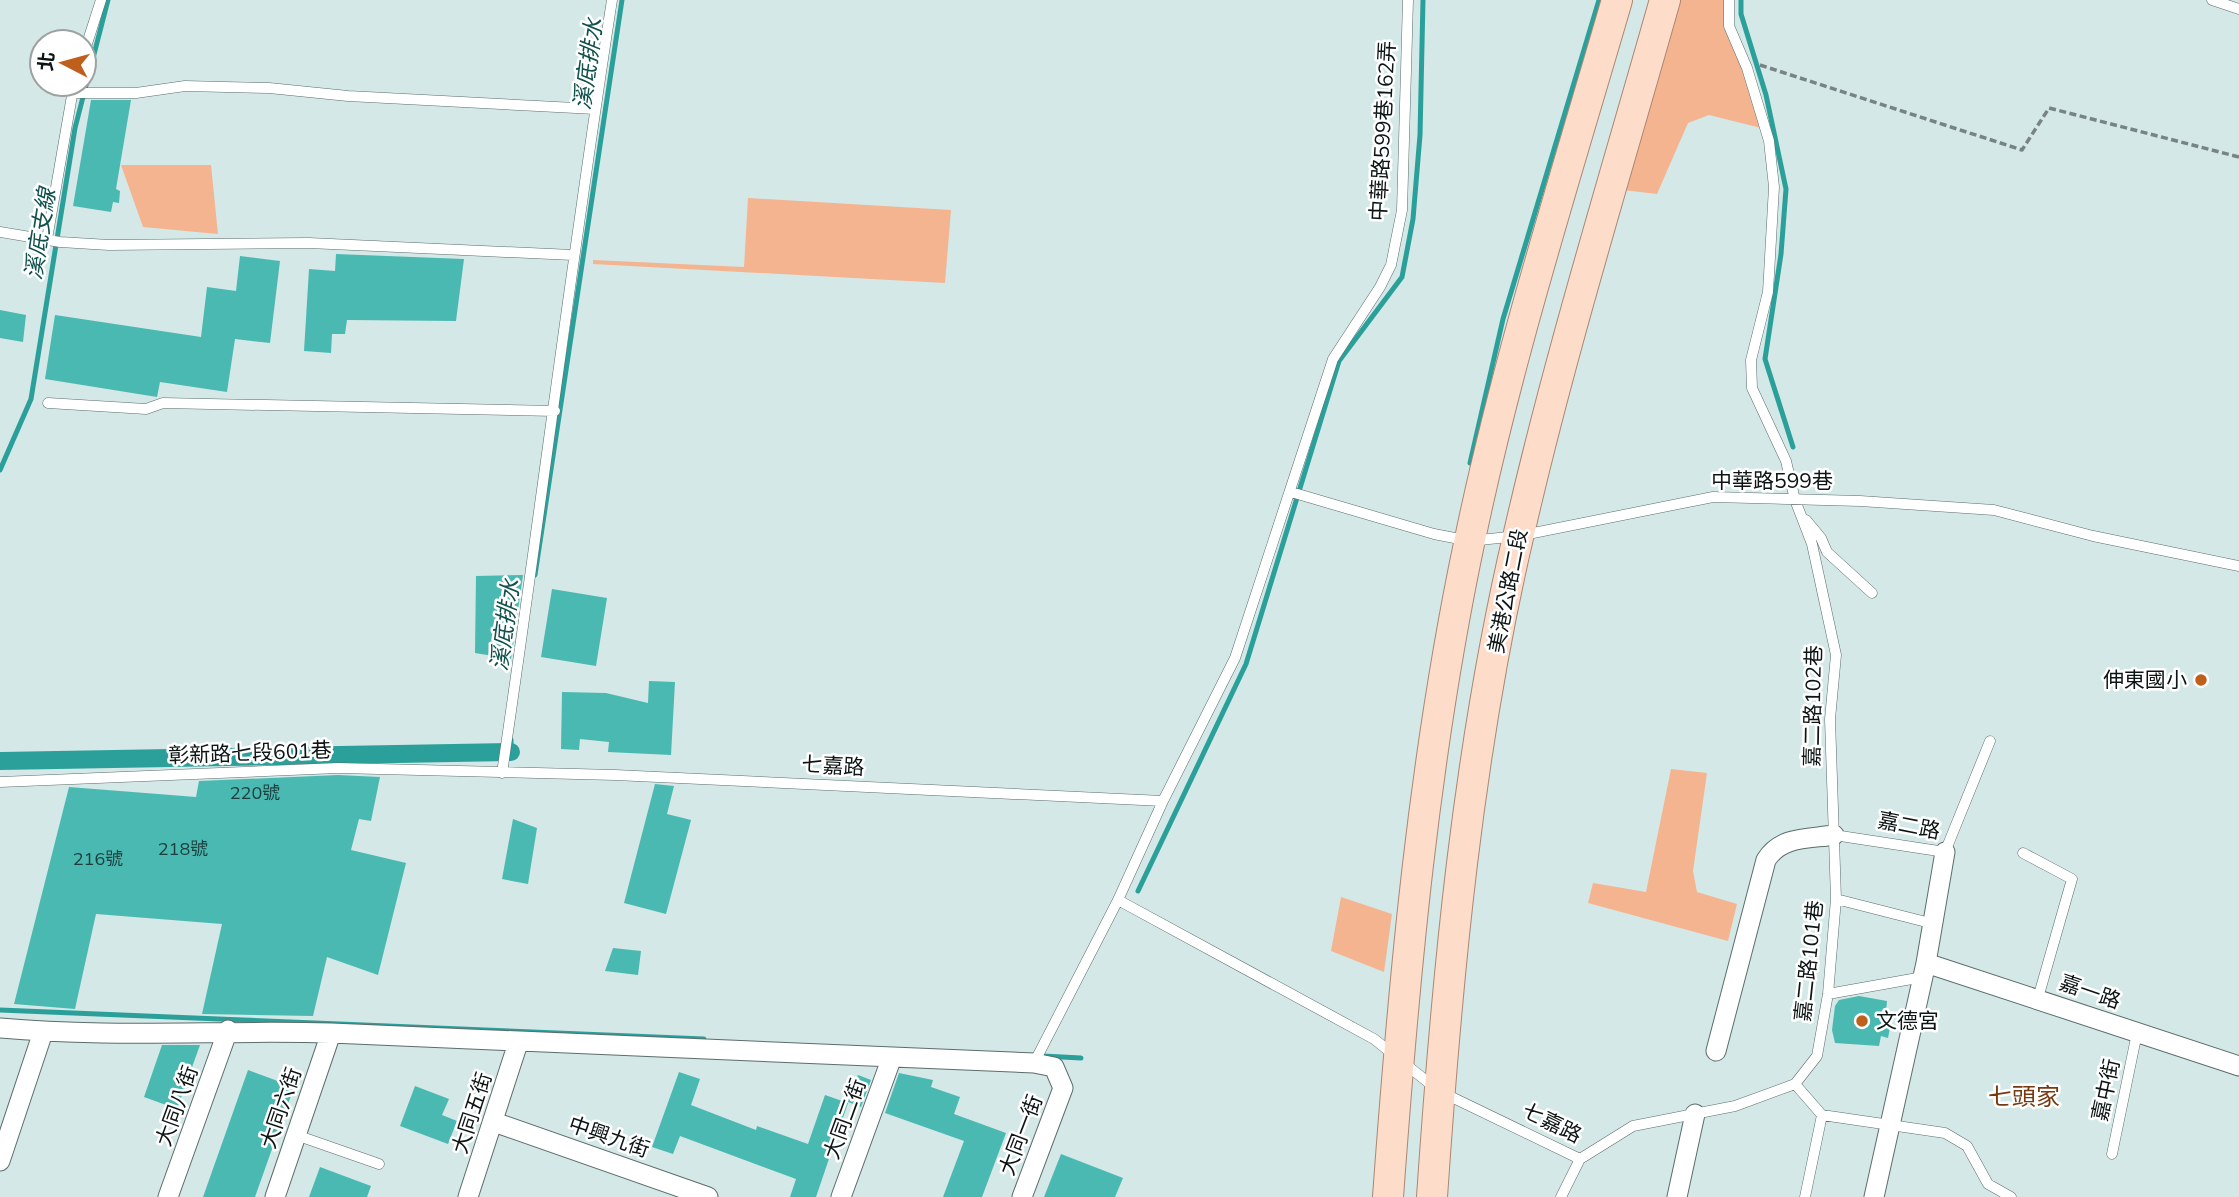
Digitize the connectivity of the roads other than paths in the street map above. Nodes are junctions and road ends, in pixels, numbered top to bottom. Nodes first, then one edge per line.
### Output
1 (101, 0) edge
2 (612, 0) edge
3 (1408, 0) edge
4 (1617, 0) edge
5 (1665, 0) edge
6 (1729, 0) edge
7 (2212, 0) edge
8 (2239, 9) edge
9 (92, 28) edge
10 (98, 93) edge
11 (71, 98) edge
12 (595, 109) junction
13 (0, 232) edge
14 (47, 239) junction
15 (573, 255) junction
16 (48, 403) dead end
17 (555, 411) junction
18 (1291, 492) junction
19 (1795, 500) junction
20 (1804, 517) junction
21 (1518, 536) junction
22 (1469, 541) junction
23 (2239, 566) edge
24 (1872, 593) dead end
25 (1990, 741) dead end
26 (502, 773) junction
27 (0, 782) edge
28 (1163, 801) junction
29 (1834, 835) junction
30 (1945, 852) junction
31 (2023, 853) dead end
32 (1836, 899) junction
33 (1118, 900) junction
34 (1934, 924) junction
35 (1924, 970) junction
36 (1828, 994) junction
37 (2038, 998) junction
38 (0, 1028) edge
39 (228, 1030) junction
40 (43, 1032) junction
41 (331, 1033) junction
42 (2137, 1033) junction
43 (518, 1043) junction
44 (1716, 1051) dead end
45 (892, 1057) junction
46 (1398, 1058) junction
47 (1034, 1063) junction
48 (2239, 1066) edge
49 (1795, 1084) junction
50 (1439, 1091) junction
51 (1695, 1114) junction
52 (1822, 1115) junction
53 (494, 1122) junction
54 (1893, 1123) junction
55 (296, 1135) junction
56 (2112, 1154) dead end
57 (1580, 1159) junction
58 (0, 1161) edge
59 (379, 1164) dead end
60 (656, 1178) junction
61 (168, 1197) edge
62 (275, 1197) edge
63 (468, 1197) edge
64 (650, 1197) edge
65 (708, 1197) edge
66 (841, 1197) edge
67 (1022, 1197) edge
68 (1388, 1197) edge
69 (1432, 1197) edge
70 (1561, 1197) edge
71 (1677, 1197) edge
72 (1805, 1197) edge
73 (1874, 1197) edge
74 (2011, 1197) edge

1 - 9 lane
2 - 12 lane
3 - 18 lane, 中華路599巷162弄
4 - 22 main road
5 - 21 main road, 美港公路二段
6 - 19 lane, 嘉二路102巷
7 - 8 lane
10 - 12 lane
11 - 14 lane
12 - 15 lane
13 - 14 lane
14 - 15 lane
15 - 17 lane
16 - 17 lane
17 - 26 lane
18 - 22 lane, 中華路599巷
18 - 28 lane, 中華路599巷162弄
19 - 20 lane, 嘉二路102巷
19 - 21 lane, 中華路599巷
19 - 23 lane, 中華路599巷
20 - 24 lane
20 - 29 lane, 嘉二路102巷
21 - 22 lane, 中華路599巷
21 - 50 main road, 美港公路二段
22 - 46 main road
25 - 30 lane
26 - 27 lane, 彰新路七段601巷
26 - 28 lane, 七嘉路
28 - 33 lane, 中華路599巷162弄
29 - 30 lane, 嘉二路
29 - 32 lane, 嘉二路101巷
29 - 44 street, 嘉二路
30 - 34 street, 嘉二路
31 - 37 lane
32 - 34 lane
32 - 36 lane, 嘉二路101巷
33 - 46 lane, 七嘉路
33 - 47 lane, 中華路599巷162弄
34 - 35 street, 嘉二路
35 - 36 lane
35 - 37 street, 嘉一路
35 - 54 street, 嘉二路
36 - 49 lane, 嘉二路101巷
37 - 42 street, 嘉一路
38 - 40 street
39 - 40 street
39 - 41 street
39 - 61 street, 大同八街
40 - 58 street
41 - 43 street
41 - 55 street, 大同六街
42 - 48 street, 嘉一路
42 - 56 lane, 嘉中街
43 - 45 street
43 - 53 street, 大同五街
45 - 47 street
45 - 66 street, 大同二街
46 - 50 lane, 七嘉路
46 - 68 main road
47 - 67 street, 大同一街
49 - 51 lane, 七嘉路
49 - 52 lane
50 - 57 lane, 七嘉路
50 - 69 main road, 美港公路二段
51 - 57 lane, 七嘉路
51 - 71 street
52 - 54 lane
52 - 72 lane
53 - 60 street, 中興九街
53 - 63 street, 大同五街
54 - 73 street, 嘉二路
54 - 74 lane
55 - 59 lane
55 - 62 street, 大同六街
57 - 70 lane
60 - 64 street
60 - 65 street, 中興九街

